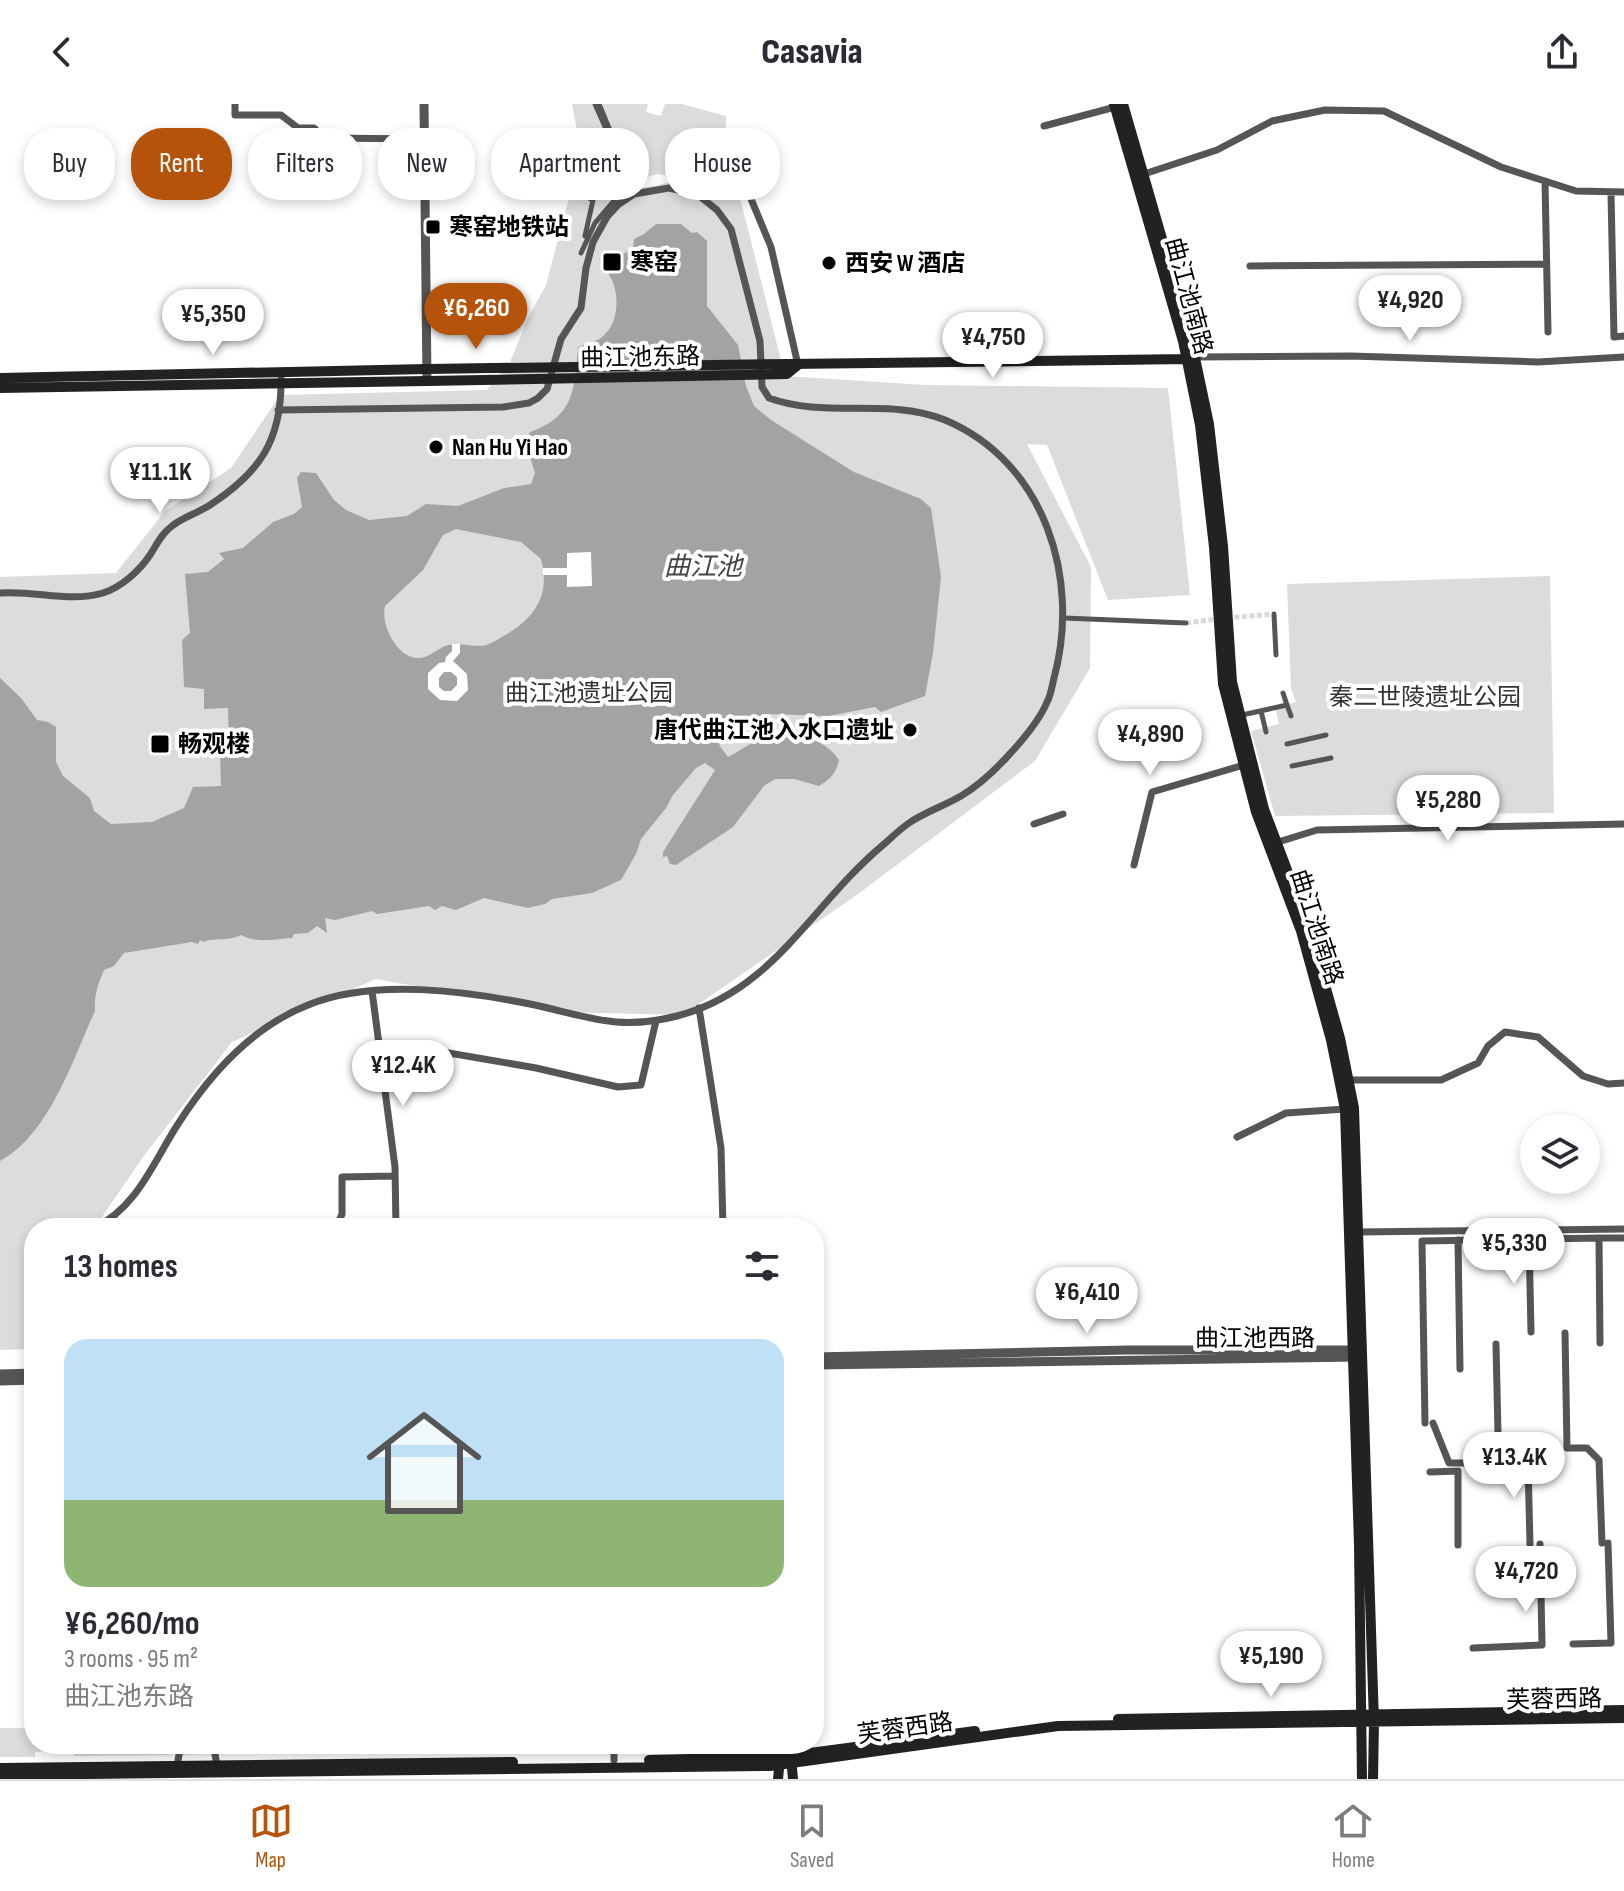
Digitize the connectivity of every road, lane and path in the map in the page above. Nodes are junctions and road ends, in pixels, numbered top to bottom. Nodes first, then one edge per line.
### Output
1 (235, 104) edge
2 (424, 104) edge
3 (597, 104) edge
4 (1117, 105) edge
5 (1044, 126) dead end
6 (424, 128) edge
7 (378, 139) edge
8 (1140, 175) junction
9 (1545, 181) junction
10 (1624, 192) edge
11 (1611, 193) junction
12 (425, 200) edge
13 (751, 200) edge
14 (1545, 264) junction
15 (1250, 266) dead end
16 (1624, 290) edge
17 (1613, 291) junction
18 (1548, 332) dead end
19 (1624, 336) edge
20 (1624, 357) edge
21 (1191, 358) junction
22 (793, 365) junction
23 (427, 369) junction
24 (0, 378) edge
25 (281, 378) junction
26 (427, 381) junction
27 (0, 388) edge
28 (278, 410) junction
29 (0, 593) edge
30 (1274, 614) dead end
31 (1064, 618) junction
32 (1186, 623) tunnel mouth
33 (1276, 655) dead end
34 (1283, 693) dead end
35 (1287, 705) junction
36 (1261, 711) junction
37 (1240, 716) junction
38 (1291, 716) dead end
39 (1266, 732) dead end
40 (1326, 735) dead end
41 (1287, 744) dead end
42 (1331, 758) dead end
43 (1244, 765) junction
44 (1292, 766) dead end
45 (1063, 814) dead end
46 (1034, 824) dead end
47 (1624, 824) edge
48 (1273, 843) junction
49 (1134, 865) dead end
50 (372, 991) junction
51 (699, 1008) junction
52 (656, 1021) junction
53 (381, 1061) junction
54 (1348, 1080) junction
55 (1624, 1083) edge
56 (1345, 1109) junction
57 (1237, 1137) dead end
58 (395, 1176) junction
59 (109, 1218) edge
60 (340, 1218) edge
61 (396, 1218) edge
62 (723, 1218) edge
63 (1624, 1229) edge
64 (1359, 1232) junction
65 (1599, 1238) junction
66 (1624, 1238) edge
67 (1529, 1239) junction
68 (1458, 1240) junction
69 (1531, 1332) dead end
70 (1565, 1333) dead end
71 (1600, 1343) dead end
72 (1496, 1344) dead end
73 (1357, 1353) junction
74 (824, 1357) edge
75 (824, 1365) edge
76 (1460, 1369) dead end
77 (24, 1373) edge
78 (0, 1374) edge
79 (24, 1380) edge
80 (0, 1381) edge
81 (1491, 1463) junction
82 (1430, 1472) dead end
83 (1530, 1544) dead end
84 (1540, 1544) dead end
85 (1458, 1545) dead end
86 (1573, 1644) dead end
87 (1473, 1648) dead end
88 (1624, 1710) edge
89 (1368, 1718) junction
90 (1624, 1718) edge
91 (824, 1751) edge
92 (179, 1754) edge
93 (215, 1754) edge
94 (614, 1754) edge
95 (787, 1756) edge
96 (614, 1760) junction
97 (217, 1765) junction
98 (177, 1766) junction
99 (0, 1768) edge
100 (461, 1770) edge
101 (0, 1775) edge
102 (254, 1776) edge
103 (778, 1779) edge
104 (793, 1779) edge
105 (1362, 1779) edge
106 (1373, 1779) edge

1 - 7 street
2 - 6 street
3 - 3 street
4 - 5 street
4 - 8 main road, 曲江池南路
8 - 9 street
8 - 21 main road, 曲江池南路
9 - 11 street
9 - 14 street
10 - 11 street
11 - 17 street
12 - 23 street
13 - 22 street
14 - 15 street
14 - 18 street
16 - 17 street
17 - 19 street
20 - 21 street
21 - 22 main road, 曲江池东路
21 - 37 main road, 曲江池南路
21 - 43 main road, 曲江池南路
22 - 23 main road, 曲江池东路, bridge
22 - 26 main road, 曲江池东路, bridge
23 - 25 main road, 曲江池东路
23 - 26 street
24 - 25 main road, 曲江池东路
25 - 26 main road, 曲江池东路
25 - 27 main road, 曲江池东路
25 - 28 street
28 - 29 street
28 - 31 street
30 - 33 street
31 - 32 street
31 - 51 street
34 - 35 street
35 - 36 street
35 - 38 street
36 - 37 street
36 - 39 street
37 - 48 main road, 曲江池南路
40 - 41 street
42 - 44 street
43 - 48 main road, 曲江池南路
43 - 49 street
45 - 46 street
47 - 48 street
48 - 54 main road, 曲江池南路
48 - 56 main road, 曲江池南路
50 - 52 street
50 - 53 street
50 - 59 street
51 - 52 street
51 - 62 street
52 - 53 street
53 - 58 street
54 - 55 street
54 - 64 main road, 曲江池南路
56 - 57 street
56 - 73 main road, 曲江池南路
58 - 60 street
58 - 61 street
63 - 64 street
64 - 73 main road, 曲江池南路
65 - 66 street
65 - 67 street
65 - 71 street
67 - 68 street
67 - 69 street
68 - 76 street
68 - 81 street
70 - 86 street
72 - 81 street
73 - 74 street, 曲江池西路
73 - 75 street, 曲江池西路
73 - 89 main road, 曲江池南路
77 - 78 street
79 - 80 street
81 - 83 street
82 - 85 street
84 - 87 street
88 - 89 main road, 芙蓉西路
89 - 90 main road, 芙蓉西路
89 - 91 main road, 芙蓉西路
89 - 105 main road, 曲江池南路
89 - 106 main road
92 - 98 street
93 - 97 street
94 - 96 street
95 - 96 main road, 芙蓉西路
95 - 100 main road, 芙蓉西路
95 - 103 main road
95 - 104 main road
96 - 100 main road, 芙蓉西路
97 - 98 main road, 芙蓉西路
97 - 100 main road, 芙蓉西路
98 - 99 main road, 芙蓉西路
100 - 102 main road, 芙蓉西路
101 - 102 main road, 芙蓉西路

